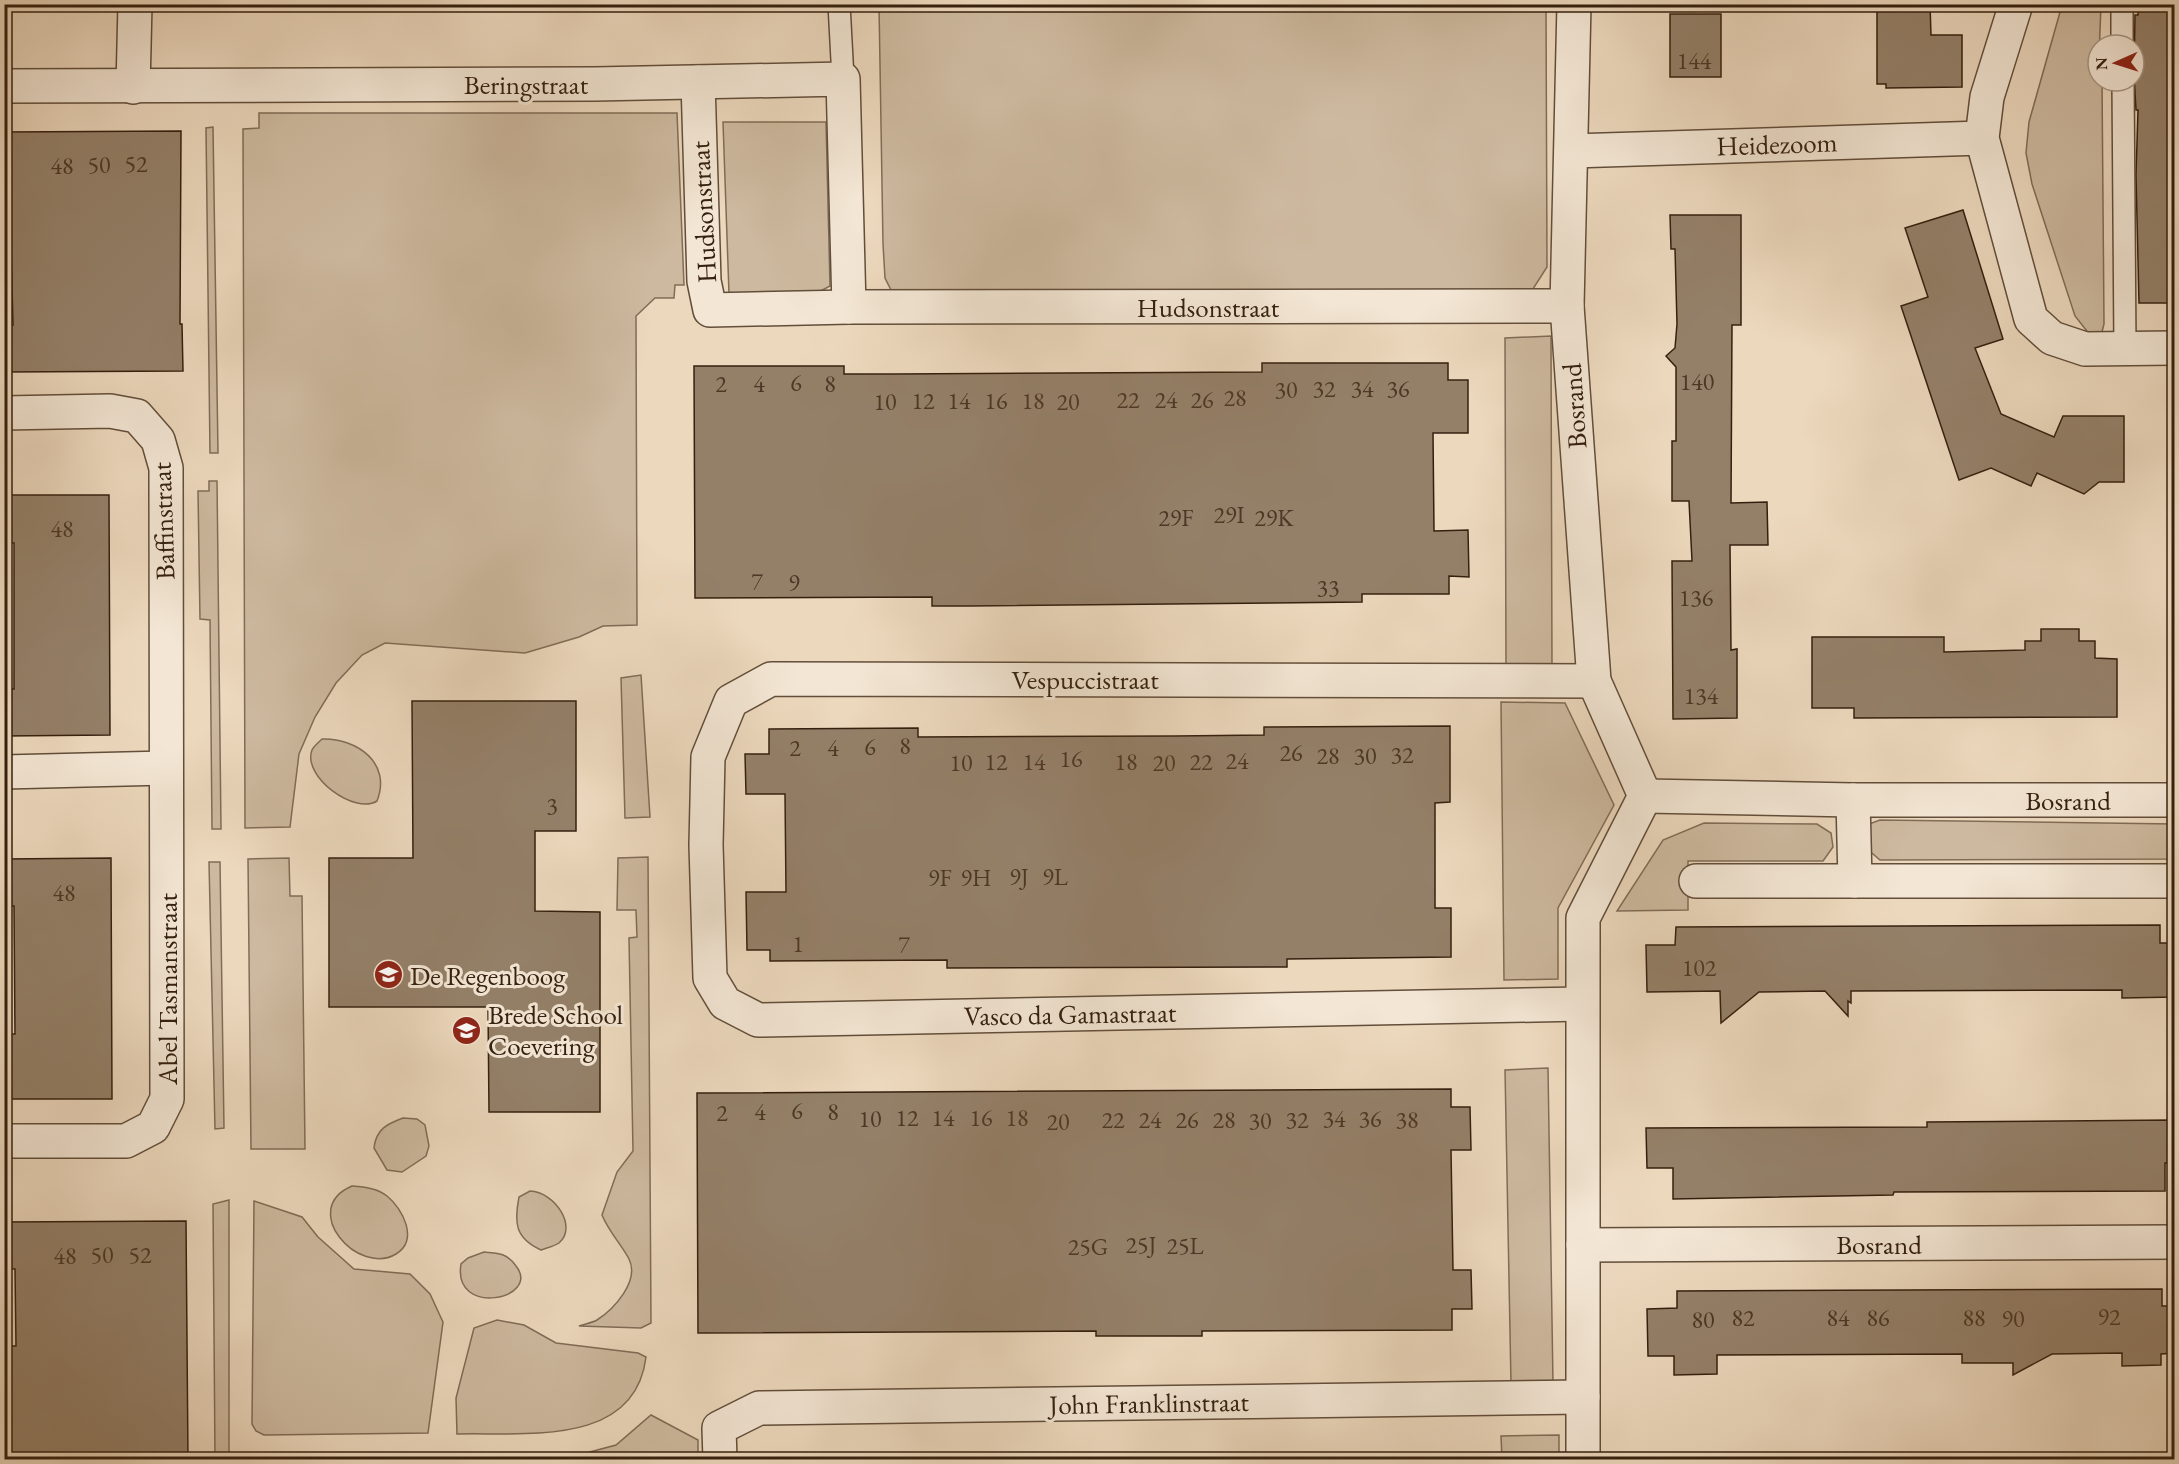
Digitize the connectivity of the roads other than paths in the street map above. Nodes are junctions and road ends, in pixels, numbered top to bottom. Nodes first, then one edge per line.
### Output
1 (135, 4) edge
2 (839, 4) edge
3 (1574, 4) edge
4 (2016, 4) edge
5 (2122, 4) edge
6 (2122, 33) edge
7 (843, 79) junction
8 (698, 82) junction
9 (4, 86) edge
10 (133, 87) junction
11 (2123, 93) edge
12 (1982, 138) junction
13 (1572, 151) junction
14 (1567, 306) junction
15 (849, 307) junction
16 (2175, 348) edge
17 (2125, 349) junction
18 (4, 413) edge
19 (1594, 681) junction
20 (166, 768) junction
21 (4, 772) edge
22 (1645, 796) junction
23 (1853, 800) junction
24 (2175, 800) edge
25 (706, 845) joint
26 (1696, 881) dead end
27 (1856, 881) junction
28 (2175, 881) edge
29 (1582, 1004) junction
30 (4, 1141) edge
31 (2175, 1242) edge
32 (1583, 1245) junction
33 (1583, 1397) junction
34 (720, 1444) edge
35 (1583, 1460) edge

1 - 10 street
2 - 7 lane
3 - 13 street, Bosrand
4 - 12 street
5 - 6 lane
7 - 8 street, Beringstraat
7 - 15 street
8 - 10 street, Beringstraat
8 - 15 street, Hudsonstraat
9 - 10 street, Beringstraat
11 - 17 lane
12 - 13 street, Heidezoom
12 - 17 street
13 - 14 street, Bosrand
14 - 15 street, Hudsonstraat
14 - 19 street, Bosrand
16 - 17 street
18 - 20 street, Baffinstraat
19 - 22 street, Bosrand
19 - 25 street, Vespuccistraat
20 - 21 street
20 - 30 street, Abel Tasmanstraat
22 - 23 street, Bosrand
22 - 29 street
23 - 24 street, Bosrand
23 - 27 street
25 - 29 street, Vasco da Gamastraat
26 - 27 street
27 - 28 street
29 - 32 street
31 - 32 street, Bosrand
32 - 33 street
33 - 34 street, John Franklinstraat
33 - 35 street

